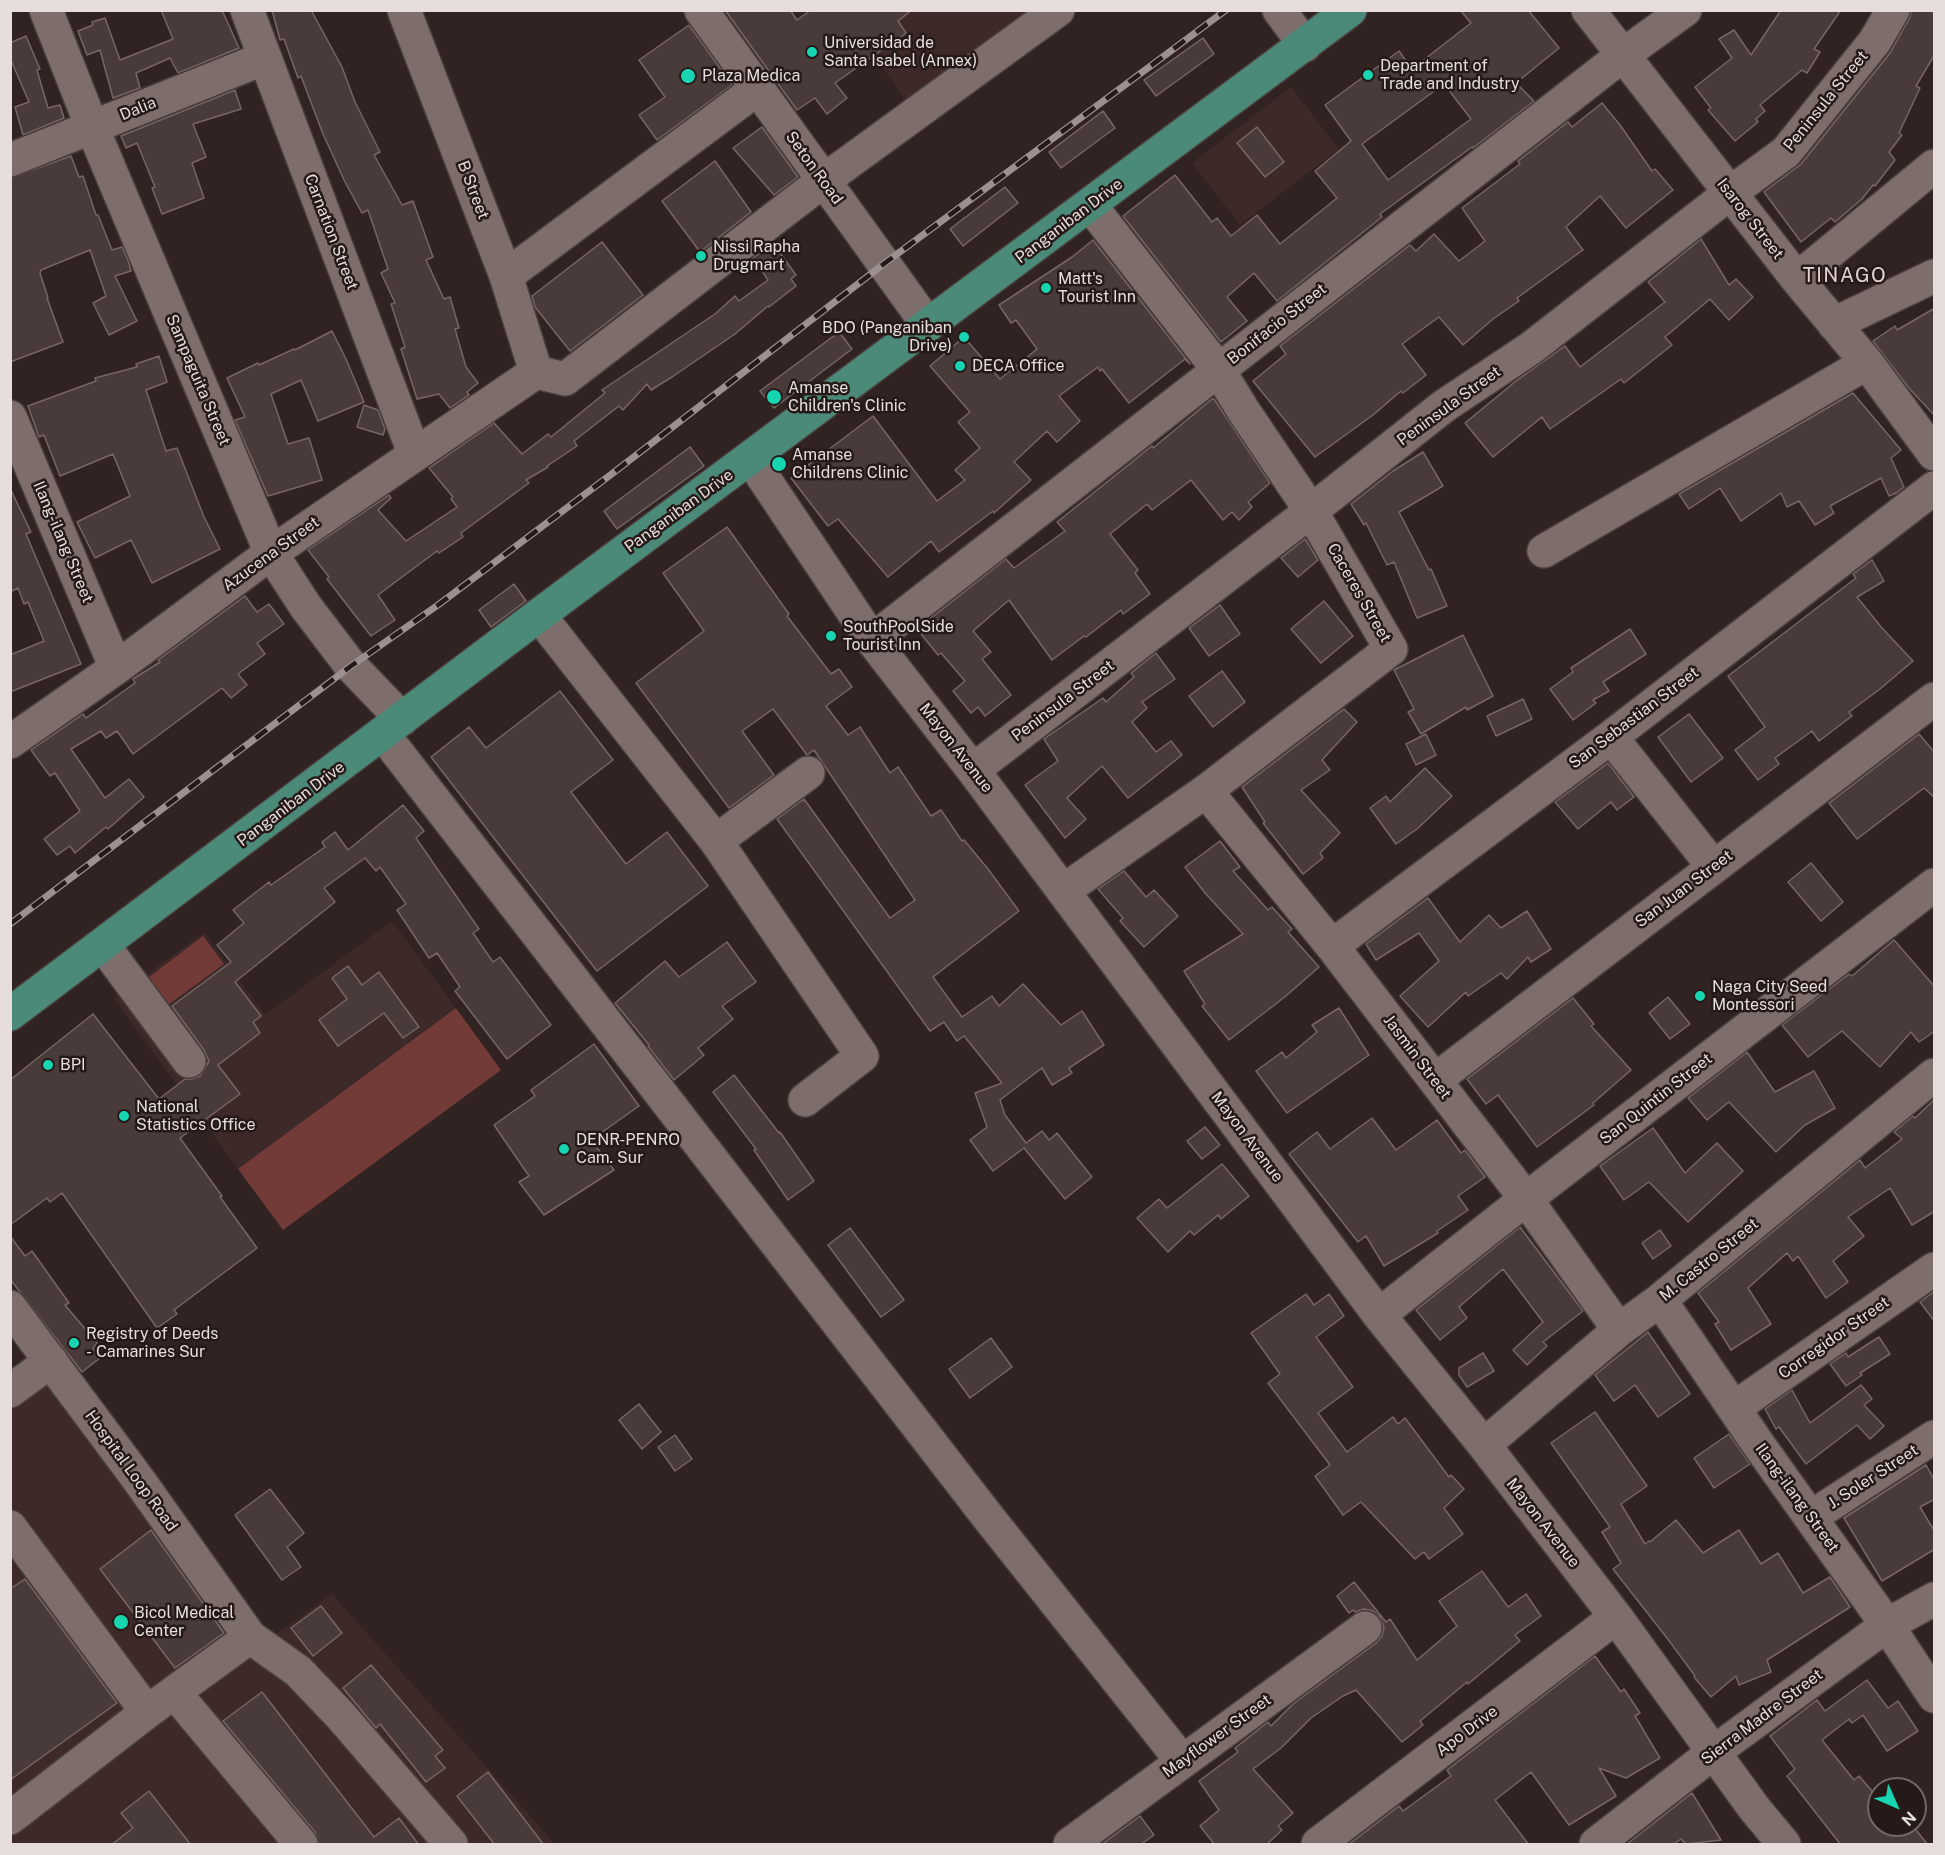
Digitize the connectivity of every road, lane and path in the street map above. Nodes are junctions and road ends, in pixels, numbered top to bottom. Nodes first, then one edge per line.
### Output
1 (46, 10) edge
2 (247, 10) edge
3 (404, 10) edge
4 (701, 10) edge
5 (1058, 10) edge
6 (1279, 10) edge
7 (1350, 10) edge
8 (1588, 10) edge
9 (1685, 10) edge
10 (1893, 10) edge
11 (1305, 45) junction
12 (1623, 55) junction
13 (265, 57) junction
14 (757, 89) junction
15 (92, 127) junction
16 (10, 160) edge
17 (1935, 166) edge
18 (823, 181) junction
19 (1730, 193) junction
20 (1090, 205) junction
21 (507, 276) junction
22 (1935, 276) edge
23 (1797, 279) junction
24 (1834, 324) junction
25 (928, 325) junction
26 (1867, 363) junction
27 (1218, 369) junction
28 (536, 372) junction
29 (10, 417) edge
30 (414, 453) junction
31 (1935, 454) edge
32 (751, 459) junction
33 (1935, 488) edge
34 (1311, 511) junction
35 (1544, 551) dead end
36 (271, 553) junction
37 (539, 615) junction
38 (872, 640) junction
39 (116, 668) junction
40 (1935, 699) edge
41 (392, 727) junction
42 (1611, 737) junction
43 (10, 742) edge
44 (973, 770) junction
45 (808, 773) dead end
46 (1206, 791) junction
47 (716, 841) junction
48 (1713, 866) junction
49 (1935, 885) edge
50 (1063, 891) junction
51 (103, 945) junction
52 (1332, 946) junction
53 (10, 1014) edge
54 (189, 1061) dead end
55 (1935, 1074) edge
56 (1435, 1080) junction
57 (805, 1100) dead end
58 (1526, 1199) junction
59 (1935, 1269) edge
60 (1660, 1300) junction
61 (10, 1307) edge
62 (1379, 1315) junction
63 (1619, 1330) junction
64 (51, 1361) junction
65 (10, 1391) edge
66 (1734, 1408) junction
67 (1935, 1437) edge
68 (1484, 1445) junction
69 (1811, 1517) junction
70 (10, 1527) edge
71 (21, 1562) edge
72 (1935, 1599) edge
73 (1616, 1617) junction
74 (1887, 1625) junction
75 (1365, 1628) dead end
76 (250, 1637) junction
77 (175, 1694) junction
78 (1935, 1696) edge
79 (147, 1712) junction
80 (1714, 1752) junction
81 (1182, 1761) junction
82 (1755, 1808) junction
83 (10, 1818) edge
84 (301, 1845) edge
85 (451, 1845) edge
86 (1070, 1845) edge
87 (1318, 1845) edge
88 (1596, 1845) edge
89 (1768, 1845) edge
90 (1784, 1845) edge

1 - 15 street, Sampaguita Street
2 - 13 street, Carnation Street
3 - 21 street, B Street
4 - 14 street, Seton Road
5 - 18 street
6 - 11 street
7 - 11 main road, Panganiban Drive
8 - 12 street, Isarog Street
9 - 12 street, Bonifacio Street
10 - 19 street, Peninsula Street
11 - 20 main road, Panganiban Drive
12 - 19 street, Isarog Street
12 - 27 street, Bonifacio Street
13 - 15 street, Dalia
13 - 30 street, Carnation Street
14 - 18 street, Seton Road
14 - 21 street
15 - 16 street, Dalia
15 - 36 street, Sampaguita Street
17 - 23 street
18 - 25 street, Seton Road
18 - 28 street
19 - 23 street, Isarog Street
19 - 34 street, Peninsula Street
20 - 25 main road, Panganiban Drive
20 - 27 street, Caceres Street
21 - 28 street, B Street
22 - 24 street
23 - 24 street, Isarog Street
24 - 26 street, Isarog Street
25 - 32 main road, Panganiban Drive
26 - 31 street, Isarog Street
26 - 35 street
27 - 34 street, Caceres Street
27 - 38 street, Bonifacio Street
28 - 30 street, Azucena Street
29 - 39 street, Ilang-ilang Street
30 - 36 street, Azucena Street
32 - 37 main road, Panganiban Drive
32 - 38 street, Mayon Avenue
33 - 42 street, San Sebastian Street
34 - 44 street, Peninsula Street
34 - 46 street, Caceres Street
36 - 39 street, Azucena Street
36 - 41 street, Sampaguita Street
37 - 41 main road, Panganiban Drive
37 - 47 street
38 - 44 street, Mayon Avenue
39 - 43 street, Azucena Street
40 - 48 street, San Juan Street
41 - 51 main road, Panganiban Drive
41 - 81 street, Sampaguita Street
42 - 48 street
42 - 52 street, San Sebastian Street
44 - 50 street, Mayon Avenue
45 - 47 street
46 - 50 street, Caceres Street
46 - 52 street, Jasmin Street
47 - 57 street
48 - 56 street, San Juan Street
49 - 58 street, San Quintin Street
50 - 62 street, Mayon Avenue
51 - 53 main road, Panganiban Drive
51 - 54 street
52 - 56 street, Jasmin Street
55 - 60 street, M. Castro Street
56 - 58 street, Jasmin Street
58 - 62 street, San Quintin Street
58 - 63 street, Jasmin Street
59 - 66 street, Corregidor Street
60 - 63 street, M. Castro Street
60 - 66 street, Ilang-ilang Street
61 - 64 street, Hospital Loop Road
62 - 68 street, Mayon Avenue
63 - 68 street, M. Castro Street
64 - 65 street
64 - 76 street, Hospital Loop Road
66 - 69 street, Ilang-ilang Street
67 - 69 street, J. Soler Street
68 - 73 street, Mayon Avenue
69 - 74 street, Ilang-ilang Street
70 - 71 street
71 - 79 street
72 - 74 street, Sierra Madre Street
73 - 80 street, Mayon Avenue
73 - 87 street, Apo Drive
74 - 78 street, Ilang-ilang Street
74 - 80 street, Sierra Madre Street
75 - 81 street, Mayflower Street
76 - 77 street
76 - 85 street, Hospital Loop Road
77 - 79 street
77 - 84 street
79 - 83 street
80 - 82 street, Mayon Avenue
80 - 88 street, Sierra Madre Street
81 - 86 street, Mayflower Street
82 - 89 street
82 - 90 street

